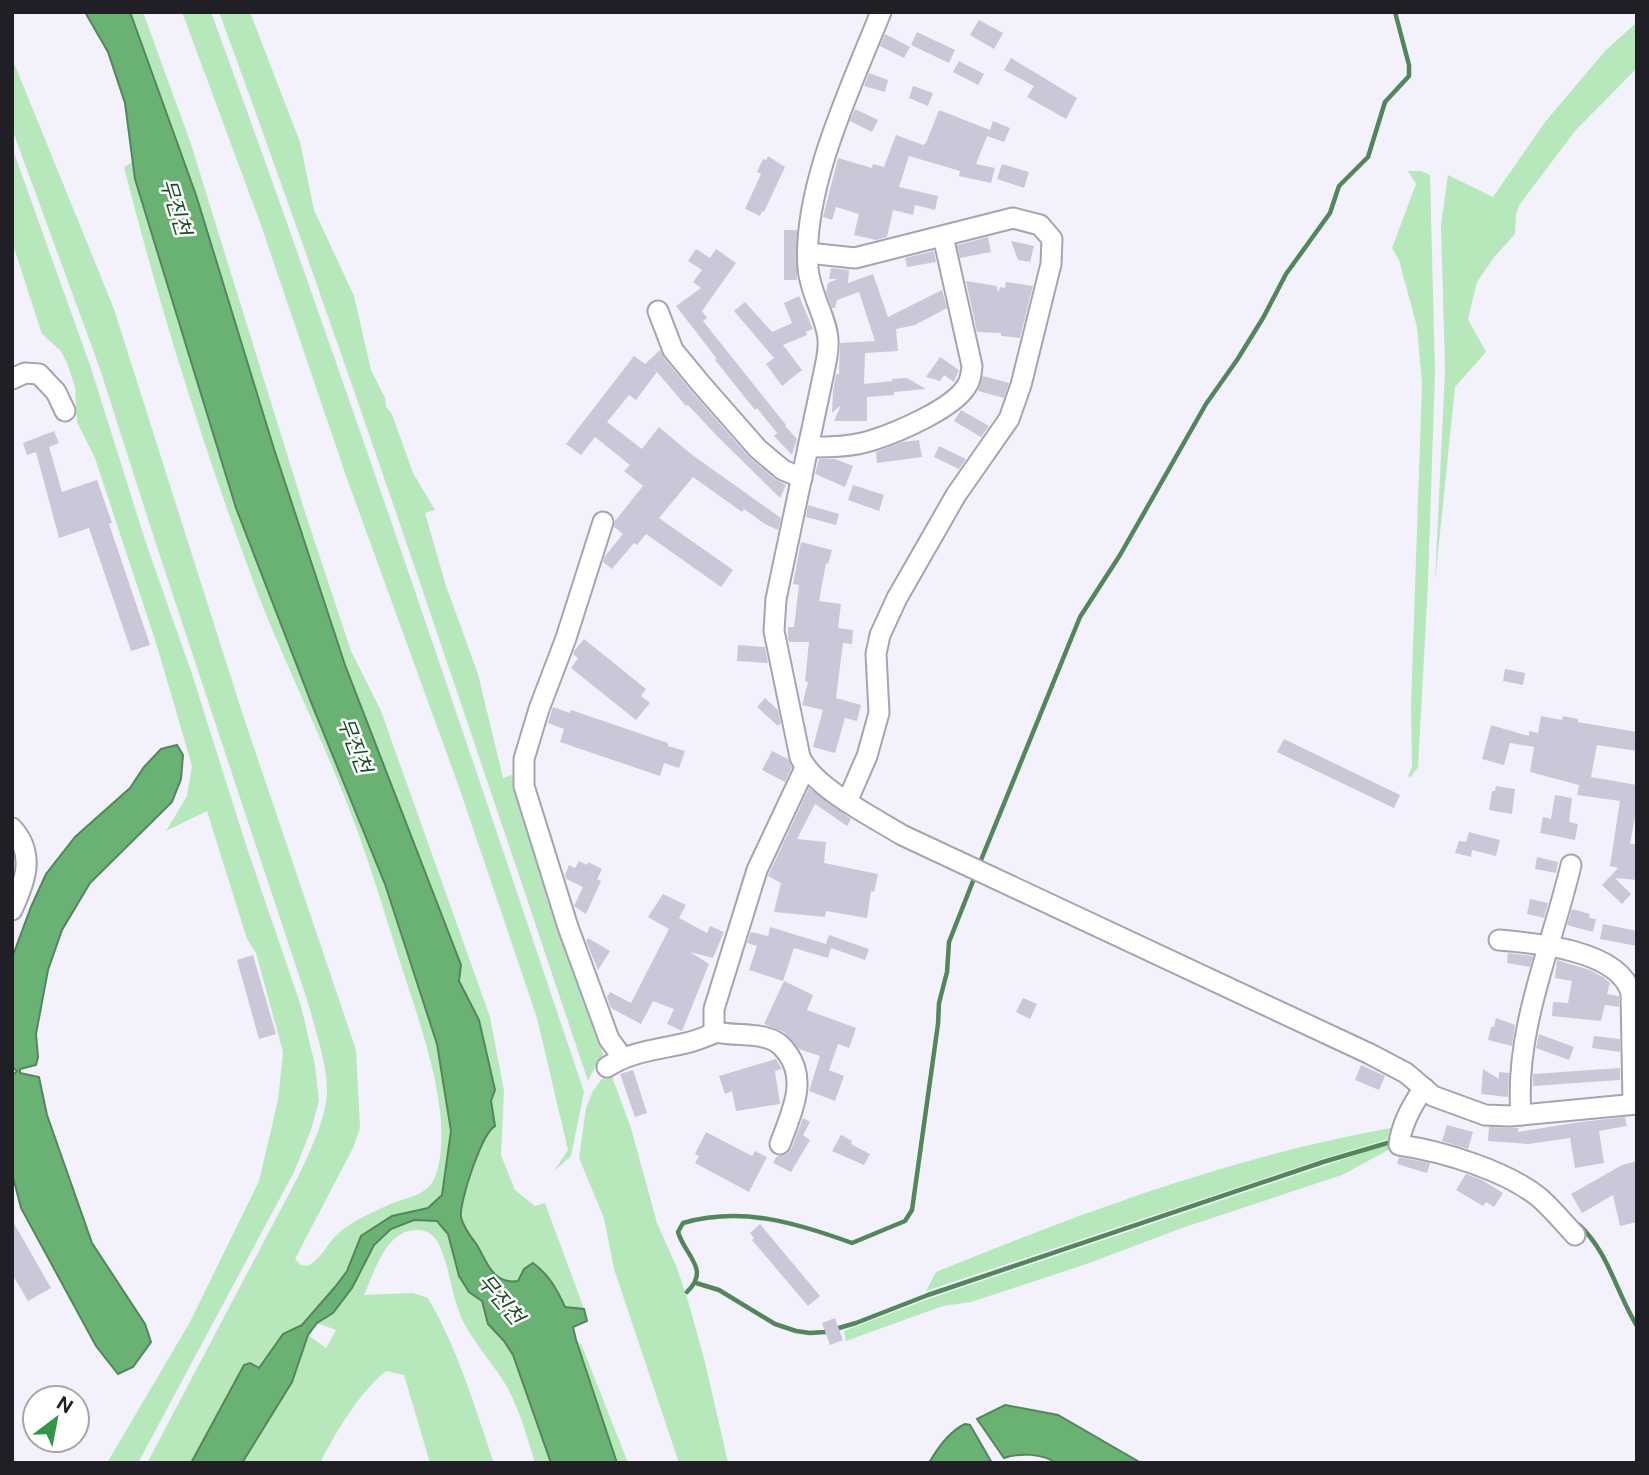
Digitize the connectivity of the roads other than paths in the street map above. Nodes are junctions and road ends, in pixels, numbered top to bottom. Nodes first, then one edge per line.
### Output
1 (881, 12) edge
2 (943, 236) junction
3 (808, 253) junction
4 (658, 311) dead end
5 (12, 379) edge
6 (65, 411) dead end
7 (808, 447) junction
8 (802, 478) junction
9 (603, 522) dead end
10 (805, 768) junction
11 (847, 802) junction
12 (12, 828) edge
13 (1571, 865) dead end
14 (12, 910) edge
15 (1499, 940) dead end
16 (1548, 945) junction
17 (718, 1032) junction
18 (1424, 1088) junction
19 (1635, 1104) edge
20 (1521, 1115) junction
21 (780, 1144) dead end
22 (1575, 1235) dead end

1 - 3 street
2 - 3 street
2 - 7 street
2 - 11 street
3 - 7 street
4 - 8 street
5 - 6 street
7 - 8 street
8 - 10 street
9 - 17 street
10 - 11 street
10 - 17 street
11 - 18 street
12 - 14 street
13 - 16 street
15 - 16 street
16 - 19 street
16 - 20 street
17 - 21 street
18 - 20 street
18 - 22 street
19 - 20 street

